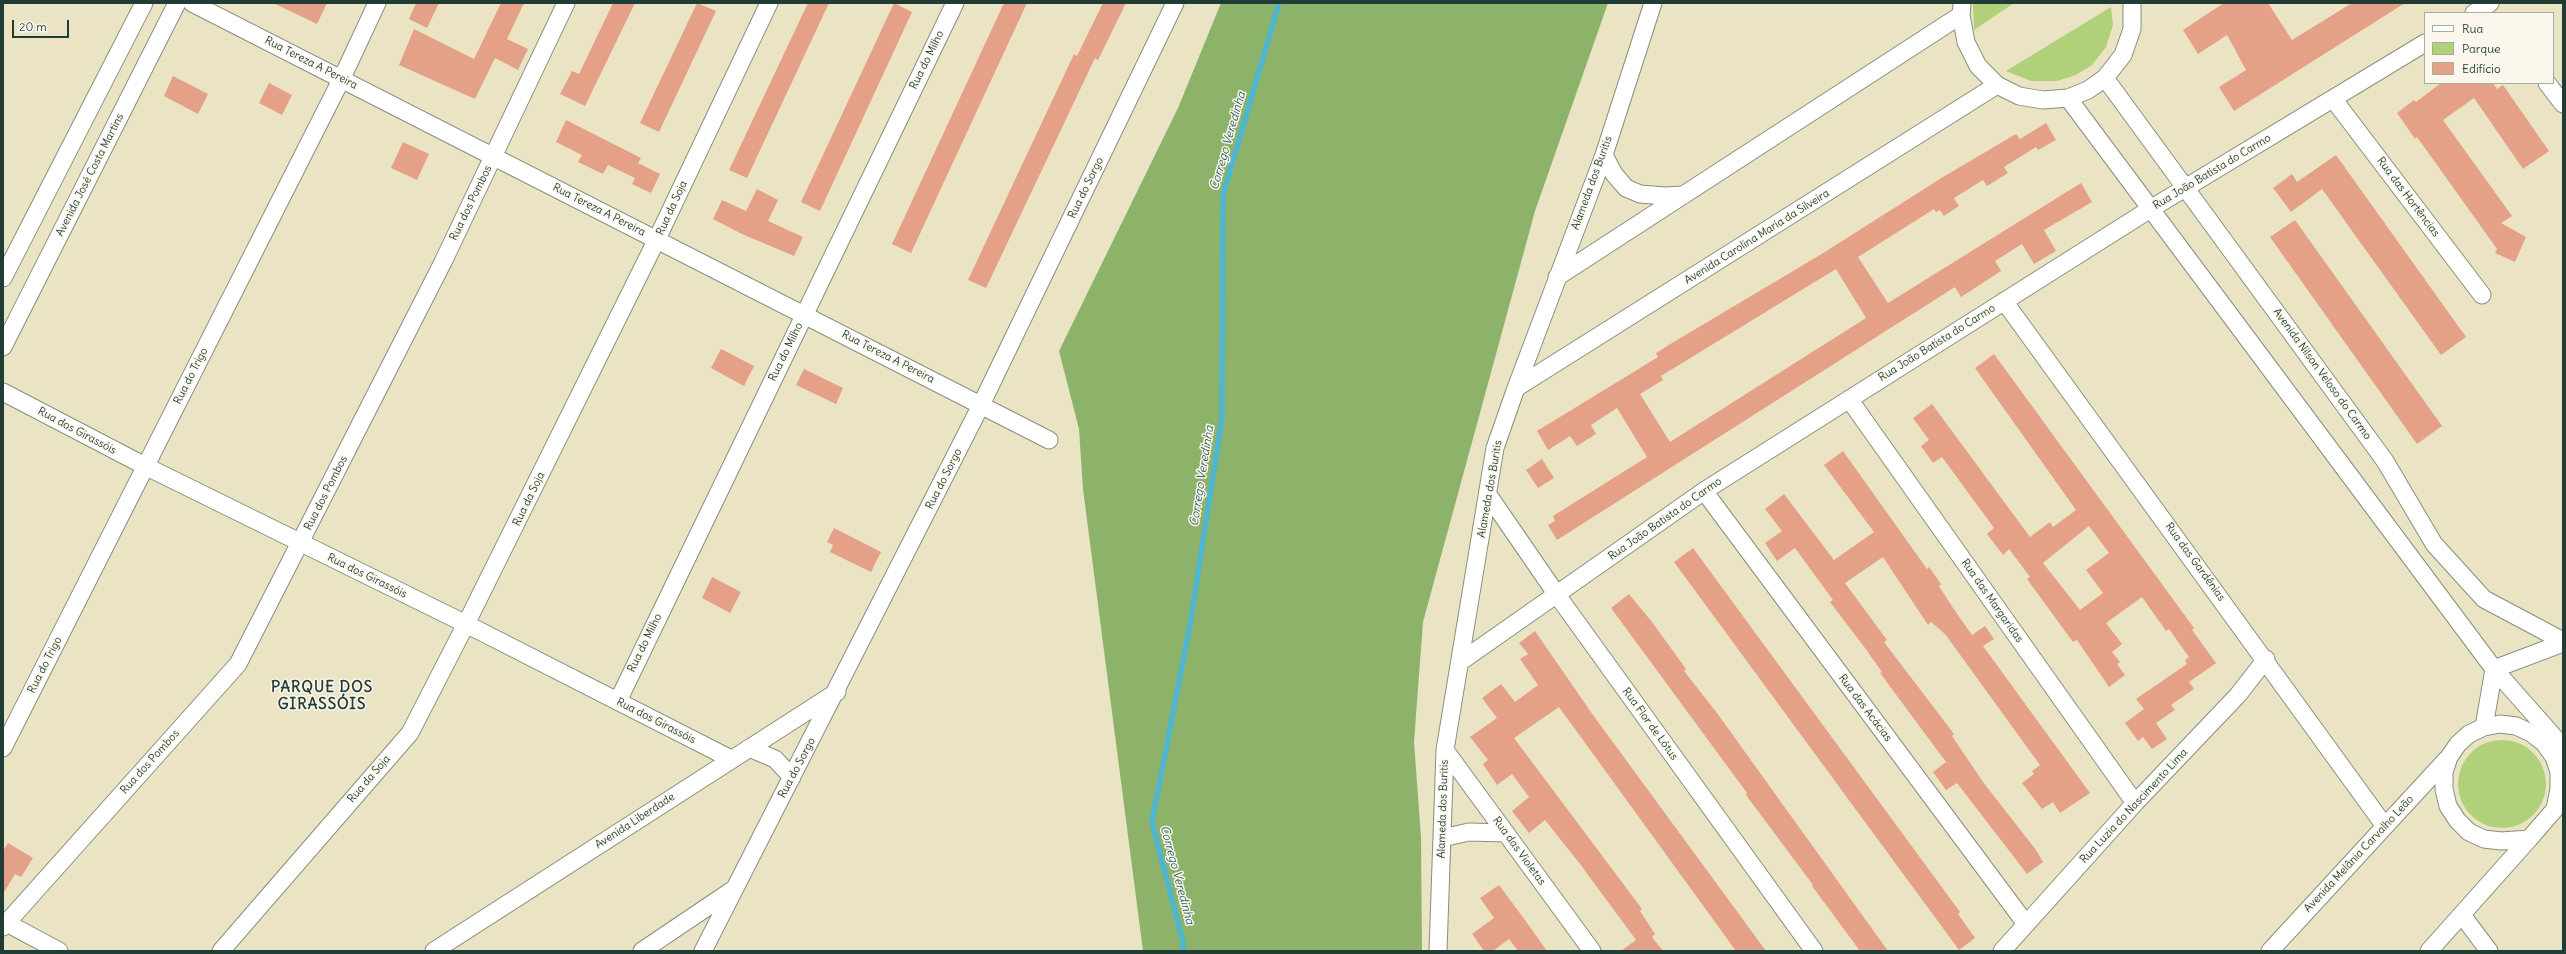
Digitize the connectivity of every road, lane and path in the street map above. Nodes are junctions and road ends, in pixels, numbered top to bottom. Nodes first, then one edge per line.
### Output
1 (177, 3) edge
2 (192, 3) edge
3 (377, 3) edge
4 (566, 3) edge
5 (769, 3) edge
6 (955, 3) edge
7 (1175, 3) edge
8 (1653, 3) edge
9 (2132, 3) edge
10 (139, 5) edge
11 (2491, 7) edge
12 (1962, 9) edge
13 (2477, 12) edge
14 (2424, 44) edge
15 (342, 78) junction
16 (2105, 78) junction
17 (2548, 84) edge
18 (1997, 85) junction
19 (2068, 98) junction
20 (2334, 100) junction
21 (2563, 104) edge
22 (1604, 155) junction
23 (494, 156) junction
24 (2186, 188) junction
25 (1686, 194) junction
26 (2152, 208) junction
27 (657, 239) junction
28 (3, 278) edge
29 (1557, 278) junction
30 (2482, 295) dead end
31 (2004, 301) junction
32 (804, 314) junction
33 (3, 347) edge
34 (1516, 388) junction
35 (3, 392) edge
36 (1849, 399) junction
37 (982, 405) junction
38 (1049, 440) dead end
39 (145, 466) junction
40 (1704, 491) junction
41 (1488, 496) junction
42 (301, 544) junction
43 (1557, 595) junction
44 (466, 624) junction
45 (2563, 642) edge
46 (2266, 659) junction
47 (1460, 662) junction
48 (2494, 669) junction
49 (837, 692) junction
50 (618, 701) junction
51 (2484, 727) junction
52 (2537, 727) junction
53 (2563, 747) edge
54 (3, 748) edge
55 (748, 748) junction
56 (1446, 750) junction
57 (2449, 757) junction
58 (731, 759) junction
59 (792, 777) junction
60 (2135, 804) junction
61 (2559, 805) edge
62 (2384, 825) junction
63 (1506, 833) junction
64 (1442, 838) junction
65 (2528, 839) junction
66 (732, 891) junction
67 (2462, 915) junction
68 (4, 924) edge
69 (2026, 924) junction
70 (59, 951) edge
71 (221, 951) edge
72 (434, 951) edge
73 (642, 951) edge
74 (703, 951) edge
75 (1438, 951) edge
76 (1592, 951) edge
77 (1814, 951) edge
78 (2002, 951) edge
79 (2270, 951) edge
80 (2429, 951) edge
81 (2489, 951) edge

1 - 33 street, Avenida José Costa Martins
2 - 15 street, Rua Tereza A Pereira
3 - 15 street, Rua do Trigo
4 - 23 street, Rua dos Pombos
5 - 27 street, Rua da Soja
6 - 32 street, Rua do Milho
7 - 37 street, Rua do Sorgo
8 - 22 street, Alameda dos Buritis
9 - 16 street
10 - 28 street
11 - 13 street
12 - 18 street
12 - 25 street
14 - 20 street, Rua João Batista do Carmo
15 - 23 street, Rua Tereza A Pereira
15 - 39 street, Rua do Trigo
16 - 19 street
16 - 24 street, Avenida Nilson Veloso do Carmo
17 - 21 street
18 - 19 street
18 - 34 street, Avenida Carolina Maria da Silveira
19 - 26 street
20 - 24 street, Rua João Batista do Carmo
20 - 30 street, Rua das Hortências
22 - 25 street
22 - 29 street, Alameda dos Buritis
23 - 27 street, Rua Tereza A Pereira
23 - 42 street, Rua dos Pombos
24 - 26 street, Rua João Batista do Carmo
24 - 45 street, Avenida Nilson Veloso do Carmo
25 - 29 street
26 - 31 street, Rua João Batista do Carmo
26 - 48 street
27 - 32 street, Rua Tereza A Pereira
27 - 44 street, Rua da Soja
29 - 34 street, Alameda dos Buritis
31 - 36 street, Rua João Batista do Carmo
31 - 46 street, Rua das Gardênias
32 - 37 street, Rua Tereza A Pereira
32 - 50 street, Rua do Milho
34 - 41 street, Alameda dos Buritis
35 - 39 street, Rua dos Girassóis
36 - 40 street, Rua João Batista do Carmo
36 - 60 street, Rua das Margaridas
37 - 38 street, Rua Tereza A Pereira
37 - 49 street, Rua do Sorgo
39 - 42 street, Rua dos Girassóis
39 - 54 street, Rua do Trigo
40 - 43 street, Rua João Batista do Carmo
40 - 69 street, Rua das Acácias
41 - 43 street, Rua Flor de Lótus
41 - 47 street, Alameda dos Buritis
42 - 44 street, Rua dos Girassóis
42 - 68 street, Rua dos Pombos
43 - 47 street, Rua João Batista do Carmo
43 - 77 street, Rua Flor de Lótus
44 - 50 street, Rua dos Girassóis
44 - 71 street, Rua da Soja
45 - 48 street
46 - 60 street, Rua Luzia do Nascimento Lima
46 - 62 street, Rua das Gardênias
47 - 56 street, Alameda dos Buritis
48 - 51 street
48 - 52 street
49 - 55 street, Avenida Liberdade
49 - 59 street, Rua do Sorgo
50 - 58 street, Rua dos Girassóis
51 - 52 street
51 - 57 street
52 - 53 street
52 - 61 street
55 - 58 street, Avenida Liberdade
55 - 59 street
56 - 63 street, Rua das Violetas
56 - 64 street, Alameda dos Buritis
57 - 62 street, Avenida Melânia Carvalho Leão
57 - 65 street
58 - 72 street, Avenida Liberdade
59 - 66 street, Rua do Sorgo
60 - 69 street, Rua Luzia do Nascimento Lima
61 - 65 street
62 - 79 street, Avenida Melânia Carvalho Leão
63 - 64 street
63 - 76 street, Rua das Violetas
64 - 75 street, Alameda dos Buritis
65 - 67 street
66 - 73 street
66 - 74 street, Rua do Sorgo
67 - 80 street
67 - 81 street
68 - 70 street
69 - 78 street, Rua Luzia do Nascimento Lima

